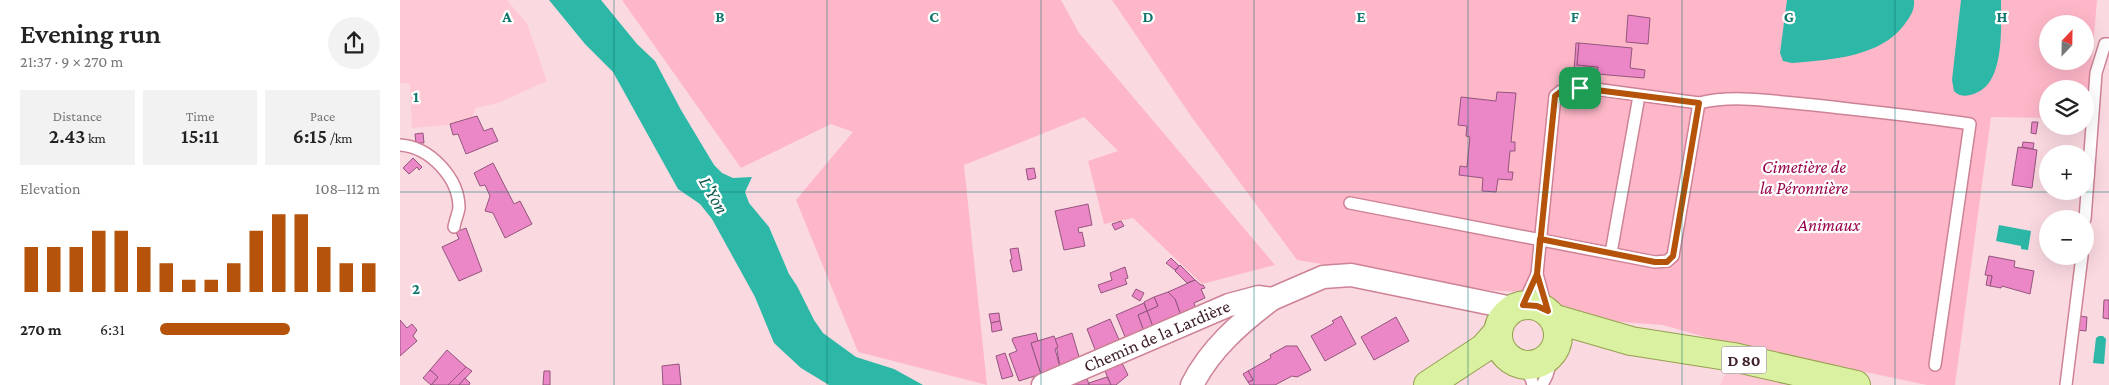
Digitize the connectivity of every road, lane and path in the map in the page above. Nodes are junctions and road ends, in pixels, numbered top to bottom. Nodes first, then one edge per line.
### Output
1 (2109, 44) edge
2 (1639, 96) junction
3 (1699, 103) junction
4 (400, 146) edge
5 (1350, 203) dead end
6 (2086, 210) edge
7 (454, 227) dead end
8 (1540, 239) junction
9 (1611, 253) junction
10 (2081, 265) edge
11 (1537, 274) junction
12 (1272, 299) junction
13 (1522, 316) junction
14 (1631, 341) junction
15 (1555, 350) junction
16 (1935, 365) dead end
17 (1521, 369) edge
18 (1432, 383) edge
19 (1043, 385) edge
20 (1192, 385) edge
21 (1542, 385) edge
22 (1856, 385) edge
23 (2066, 385) edge

1 - 6 lane
2 - 3 lane
2 - 8 lane
2 - 9 lane
3 - 9 lane
3 - 16 lane
4 - 7 lane
5 - 8 lane
8 - 9 lane
8 - 11 lane
10 - 23 lane
11 - 13 lane
11 - 13 lane
12 - 13 street, Chemin de la Lardière
12 - 19 street, Chemin de la Lardière
12 - 20 street, Chemin de la Lardière
13 - 14 main road, D 80
13 - 15 main road
13 - 17 main road
13 - 18 main road
14 - 15 main road, D 80
14 - 22 main road, D 80
15 - 17 main road
15 - 21 lane
17 - 18 main road

